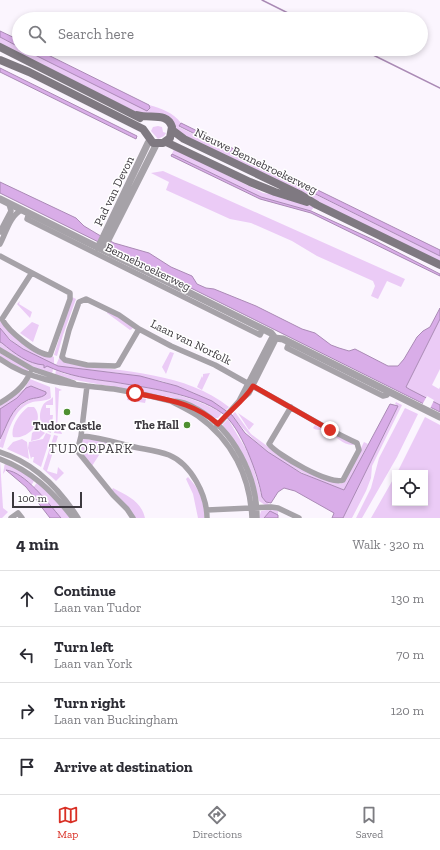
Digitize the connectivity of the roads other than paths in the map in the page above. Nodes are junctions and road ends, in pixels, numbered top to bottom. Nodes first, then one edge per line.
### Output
1 (0, 47) edge
2 (12, 53) edge
3 (18, 56) edge
4 (0, 60) edge
5 (151, 120) junction
6 (145, 132) junction
7 (172, 132) junction
8 (148, 143) junction
9 (161, 145) junction
10 (3, 202) edge
11 (317, 205) junction
12 (22, 210) junction
13 (29, 213) junction
14 (0, 232) edge
15 (107, 235) junction
16 (0, 244) edge
17 (101, 247) junction
18 (0, 256) edge
19 (440, 265) edge
20 (31, 274) junction
21 (139, 329) junction
22 (270, 336) junction
23 (0, 350) edge
24 (0, 359) edge
25 (32, 369) junction
26 (29, 375) junction
27 (76, 384) junction
28 (251, 385) junction
29 (87, 386) junction
30 (0, 403) edge
31 (291, 407) junction
32 (440, 418) edge
33 (216, 426) junction
34 (81, 436) junction
35 (0, 452) edge
36 (0, 459) edge
37 (39, 475) junction
38 (254, 507) junction
39 (207, 510) junction
40 (297, 517) edge
41 (11, 518) edge
42 (22, 518) edge
43 (73, 518) edge
44 (78, 518) edge
45 (133, 518) edge
46 (207, 518) edge
47 (252, 518) edge
48 (257, 518) edge

1 - 2 main road
3 - 5 main road
4 - 6 main road
5 - 6 main road
5 - 7 main road
6 - 8 main road
6 - 9 main road
7 - 9 main road
7 - 11 main road, Nieuwe Bennebroekerweg
8 - 9 main road
8 - 15 street, Pad van Devon
9 - 11 main road, Nieuwe Bennebroekerweg
9 - 15 street, Pad van Devon
10 - 12 street, Bennebroekerweg
10 - 14 street
11 - 19 main road, Nieuwe Bennebroekerweg
12 - 13 street, Bennebroekerweg
12 - 16 street
13 - 17 street, Bennebroekerweg
13 - 22 street, Bennebroekerweg
15 - 17 street, Pad van Devon
17 - 22 street, Bennebroekerweg
18 - 20 street
20 - 20 street
21 - 21 street, Laan van Norfolk
21 - 28 street, Laan van Norfolk
22 - 28 street
22 - 32 street, Bennebroekerweg
23 - 25 street
24 - 26 street
25 - 26 street
25 - 27 street
26 - 27 street
26 - 30 street
27 - 29 street
28 - 31 street, Laan van Norfolk
28 - 33 street
29 - 33 street
29 - 34 street
31 - 31 street, Laan van Norfolk
33 - 38 street
34 - 39 street
34 - 45 street
35 - 37 street
36 - 37 street
37 - 43 street
37 - 44 street
38 - 39 street
38 - 40 street
38 - 47 street
38 - 48 street
39 - 46 street
41 - 42 street

